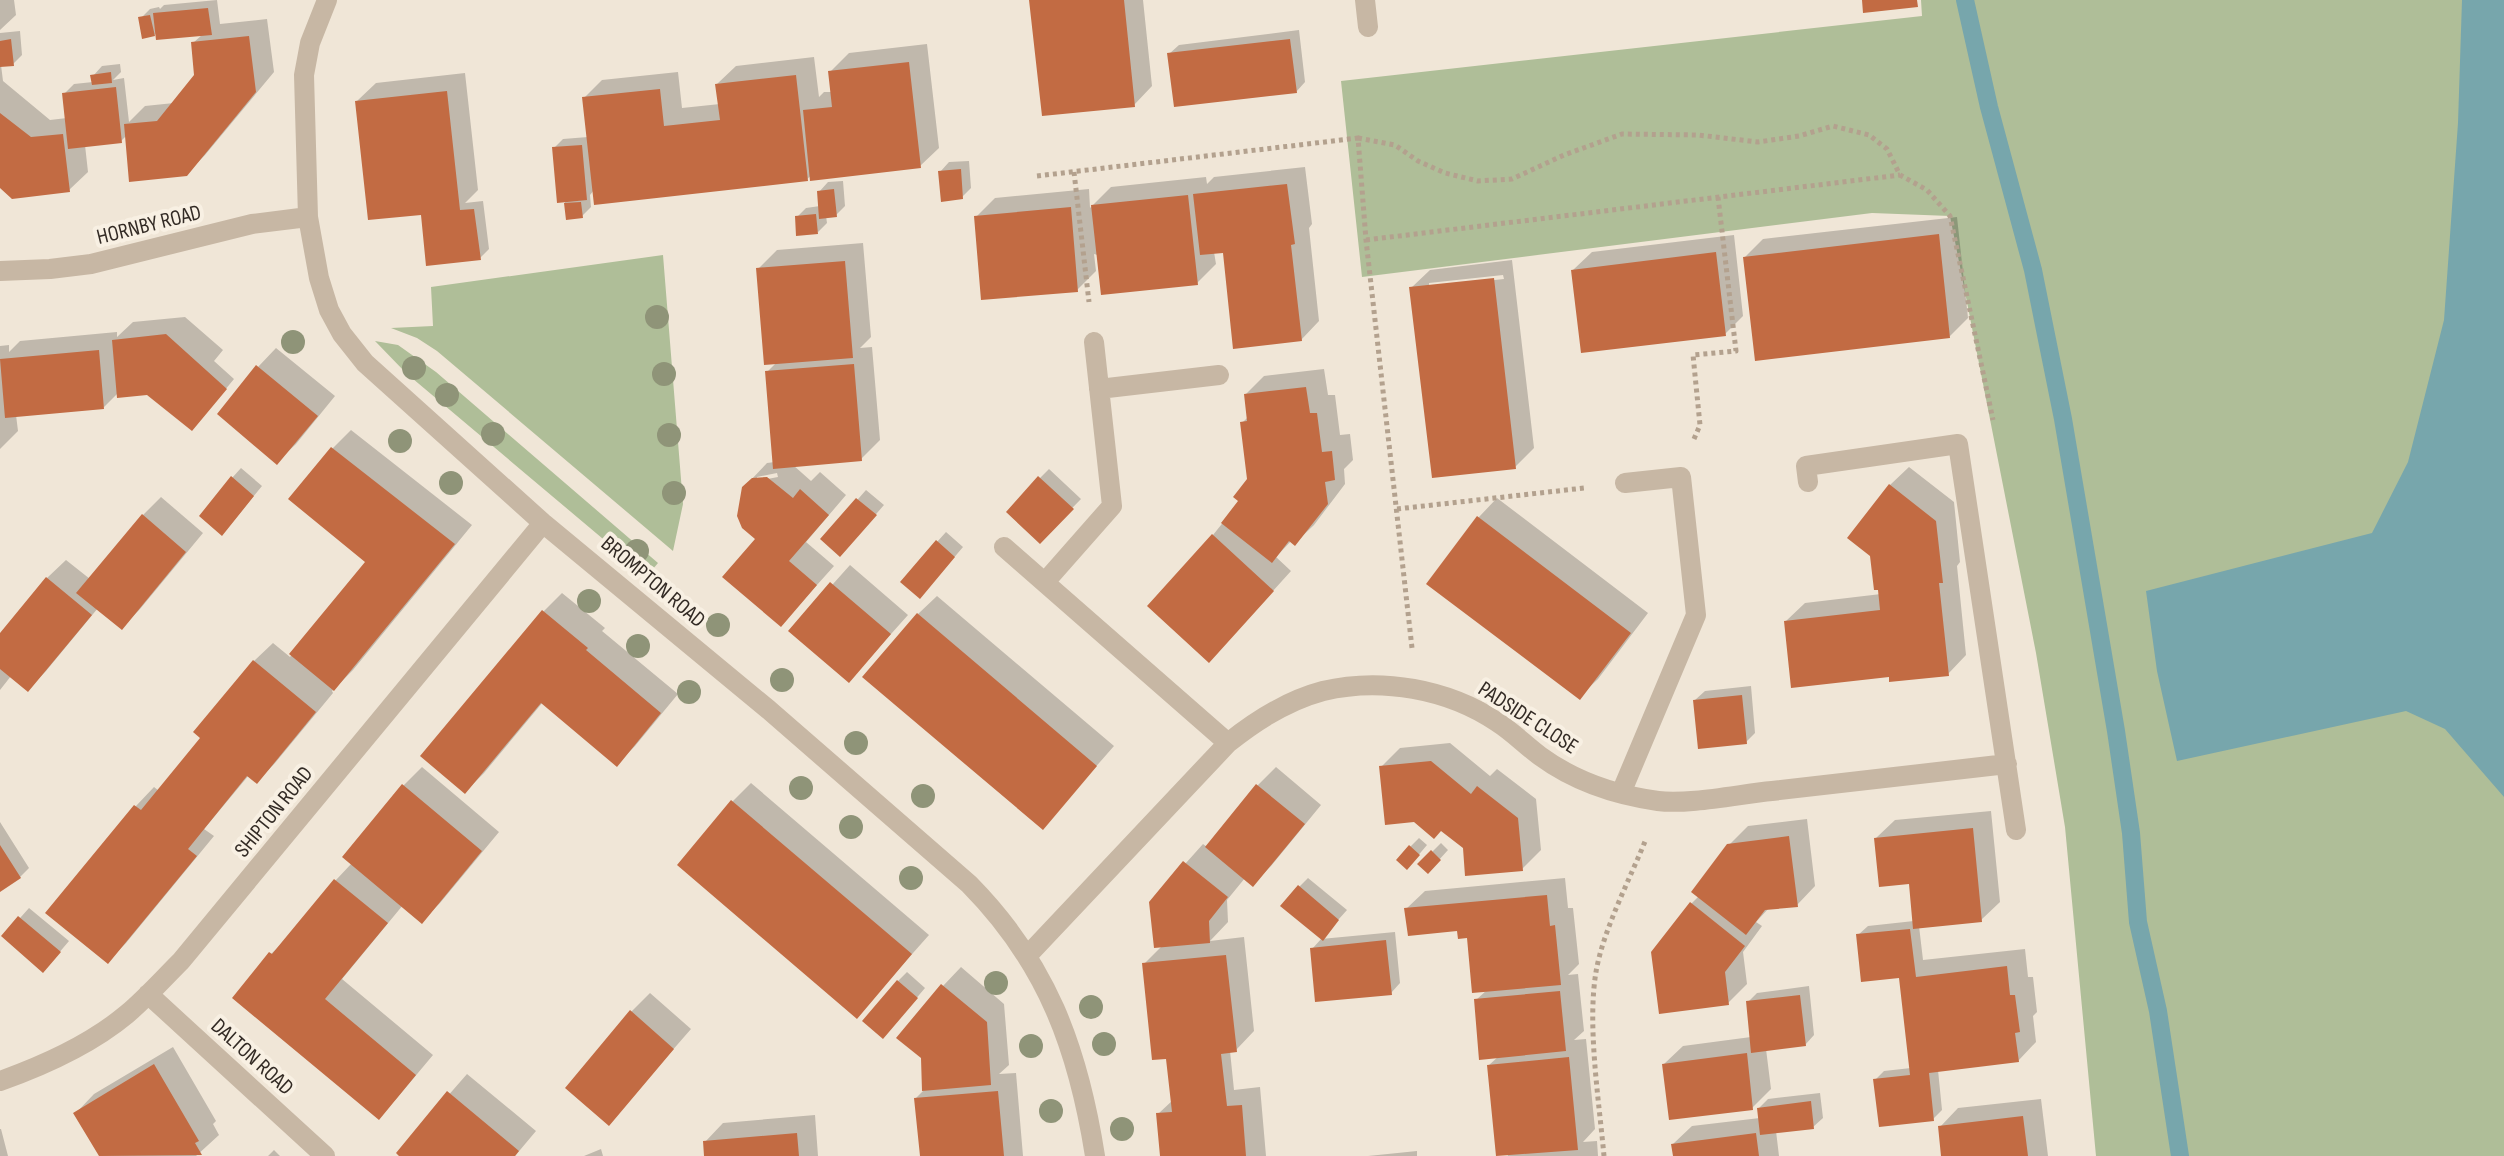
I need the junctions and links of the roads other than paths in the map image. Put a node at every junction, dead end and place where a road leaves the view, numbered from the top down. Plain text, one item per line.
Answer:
1 (327, 0) edge
2 (1365, 0) edge
3 (1368, 27) dead end
4 (308, 217) junction
5 (0, 271) edge
6 (1094, 342) road end
7 (1219, 375) dead end
8 (1099, 389) junction
9 (1808, 482) dead end
10 (1625, 483) road end
11 (543, 523) junction
12 (1004, 547) dead end
13 (1045, 582) junction
14 (1228, 743) junction
15 (2007, 764) junction
16 (1621, 793) junction
17 (2016, 830) dead end
18 (1028, 955) junction
19 (148, 994) junction
20 (0, 1081) edge
21 (325, 1156) edge
22 (1095, 1156) edge

1 - 4 street, BROMPTON ROAD
2 - 3 street
4 - 5 street, HORNBY ROAD
4 - 11 street, BROMPTON ROAD
6 - 8 street
7 - 8 street
8 - 13 street
9 - 15 street
10 - 16 street
11 - 18 street, BROMPTON ROAD
11 - 19 street, SHIPTON ROAD
12 - 13 street
13 - 14 street
14 - 16 street, PADSIDE CLOSE
14 - 18 street, PADSIDE CLOSE
15 - 16 street, PADSIDE CLOSE
15 - 17 street
18 - 22 street, BROMPTON ROAD
19 - 20 street, SHIPTON ROAD
19 - 21 street, DALTON ROAD

